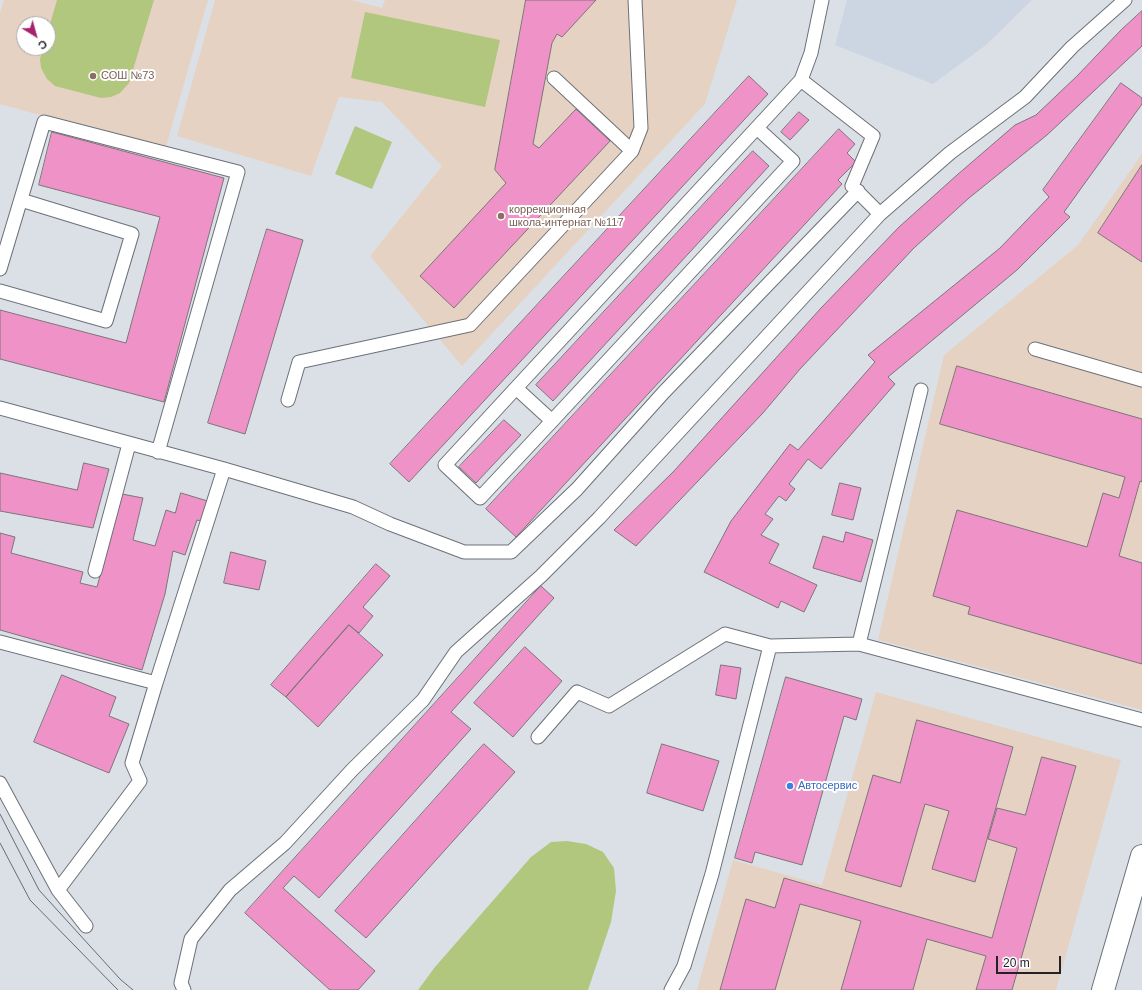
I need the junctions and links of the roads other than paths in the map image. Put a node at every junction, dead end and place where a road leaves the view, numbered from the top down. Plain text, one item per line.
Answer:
1 (635, 0) edge
2 (822, 0) edge
3 (1125, 0) edge
4 (554, 78) dead end
5 (801, 80) junction
6 (757, 128) junction
7 (632, 151) junction
8 (858, 191) junction
9 (21, 200) junction
10 (880, 214) junction
11 (0, 267) edge
12 (0, 291) edge
13 (1035, 349) dead end
14 (1142, 380) edge
15 (516, 388) junction
16 (921, 390) dead end
17 (288, 400) dead end
18 (0, 408) edge
19 (552, 421) junction
20 (129, 444) junction
21 (158, 452) junction
22 (224, 469) junction
23 (95, 571) dead end
24 (0, 642) edge
25 (859, 644) junction
26 (770, 646) junction
27 (156, 683) junction
28 (1142, 720) edge
29 (538, 737) dead end
30 (0, 783) edge
31 (1142, 856) edge
32 (58, 890) junction
33 (86, 926) dead end
34 (184, 990) edge
35 (671, 990) edge
36 (1103, 990) edge

1 - 7 lane
2 - 5 lane
3 - 10 lane
4 - 7 lane
5 - 6 lane
5 - 8 lane
6 - 15 lane
6 - 19 lane
7 - 17 lane
8 - 10 lane
8 - 22 lane
9 - 11 lane
9 - 12 lane
9 - 21 lane
10 - 34 lane
13 - 14 lane
15 - 19 lane
15 - 19 lane
16 - 25 lane
18 - 20 lane
20 - 21 lane
20 - 23 lane
21 - 22 lane
22 - 27 lane
24 - 27 lane
25 - 26 lane
25 - 28 lane
26 - 29 lane
26 - 35 lane
27 - 32 lane
30 - 32 lane
31 - 36 street
32 - 33 lane

